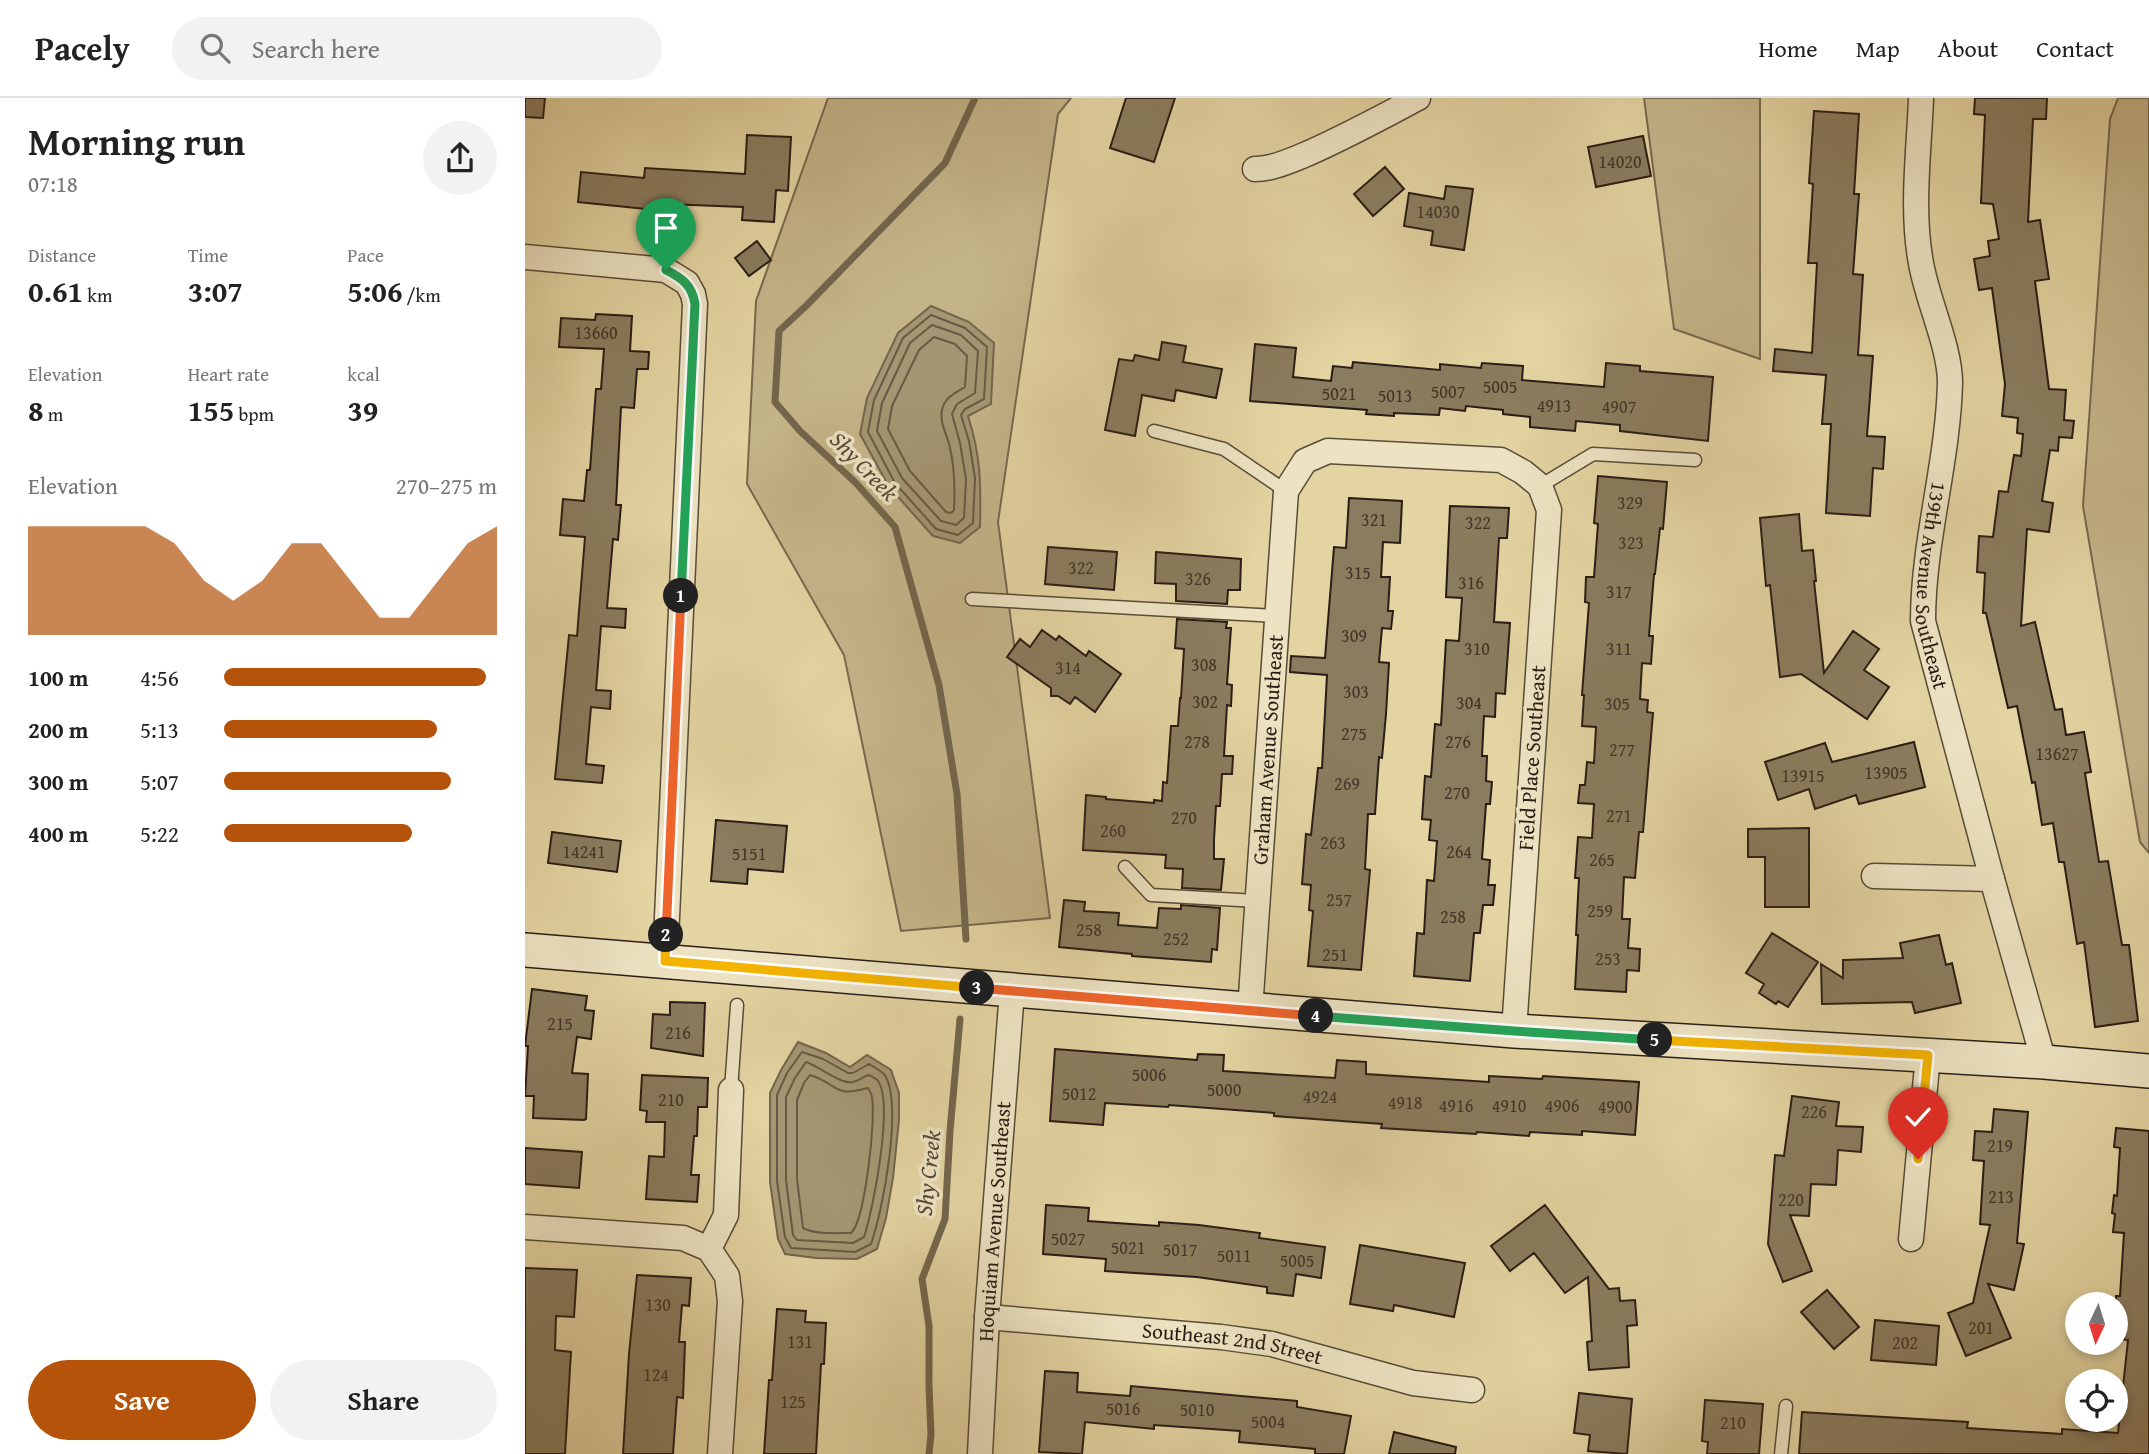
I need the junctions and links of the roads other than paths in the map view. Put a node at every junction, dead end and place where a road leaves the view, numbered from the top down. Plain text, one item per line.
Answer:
1 (1418, 98) edge
2 (1921, 98) edge
3 (1255, 169) dead end
4 (525, 257) edge
5 (1154, 431) dead end
6 (1695, 460) dead end
7 (1540, 486) junction
8 (1286, 491) junction
9 (972, 599) dead end
10 (1277, 617) junction
11 (1125, 867) dead end
12 (1874, 876) dead end
13 (1992, 878) junction
14 (1257, 901) junction
15 (525, 950) edge
16 (665, 961) junction
17 (1012, 991) junction
18 (737, 1005) dead end
19 (1250, 1010) junction
20 (1514, 1031) junction
21 (1928, 1055) junction
22 (2044, 1062) junction
23 (2149, 1072) edge
24 (731, 1090) joint
25 (525, 1227) edge
26 (1910, 1239) dead end
27 (709, 1250) junction
28 (987, 1317) junction
29 (1472, 1390) dead end
30 (1786, 1406) dead end
31 (720, 1454) edge
32 (980, 1454) edge
33 (1781, 1454) edge

1 - 3 street
2 - 13 street, 139th Avenue Southeast
4 - 16 street
5 - 8 lane
6 - 7 lane
7 - 8 street
7 - 20 street, Field Place Southeast
8 - 10 street, Graham Avenue Southeast
9 - 10 lane
10 - 14 street, Graham Avenue Southeast
11 - 14 lane
12 - 13 street
13 - 22 street, 139th Avenue Southeast
14 - 19 street, Graham Avenue Southeast
15 - 16 street
16 - 17 street
17 - 19 street
17 - 28 street, Hoquiam Avenue Southeast
18 - 24 lane
19 - 20 street
20 - 21 street
21 - 22 street
21 - 26 street
22 - 23 street
24 - 27 street
25 - 27 street
27 - 31 street
28 - 29 street, Southeast 2nd Street
28 - 32 street, Hoquiam Avenue Southeast
30 - 33 lane

